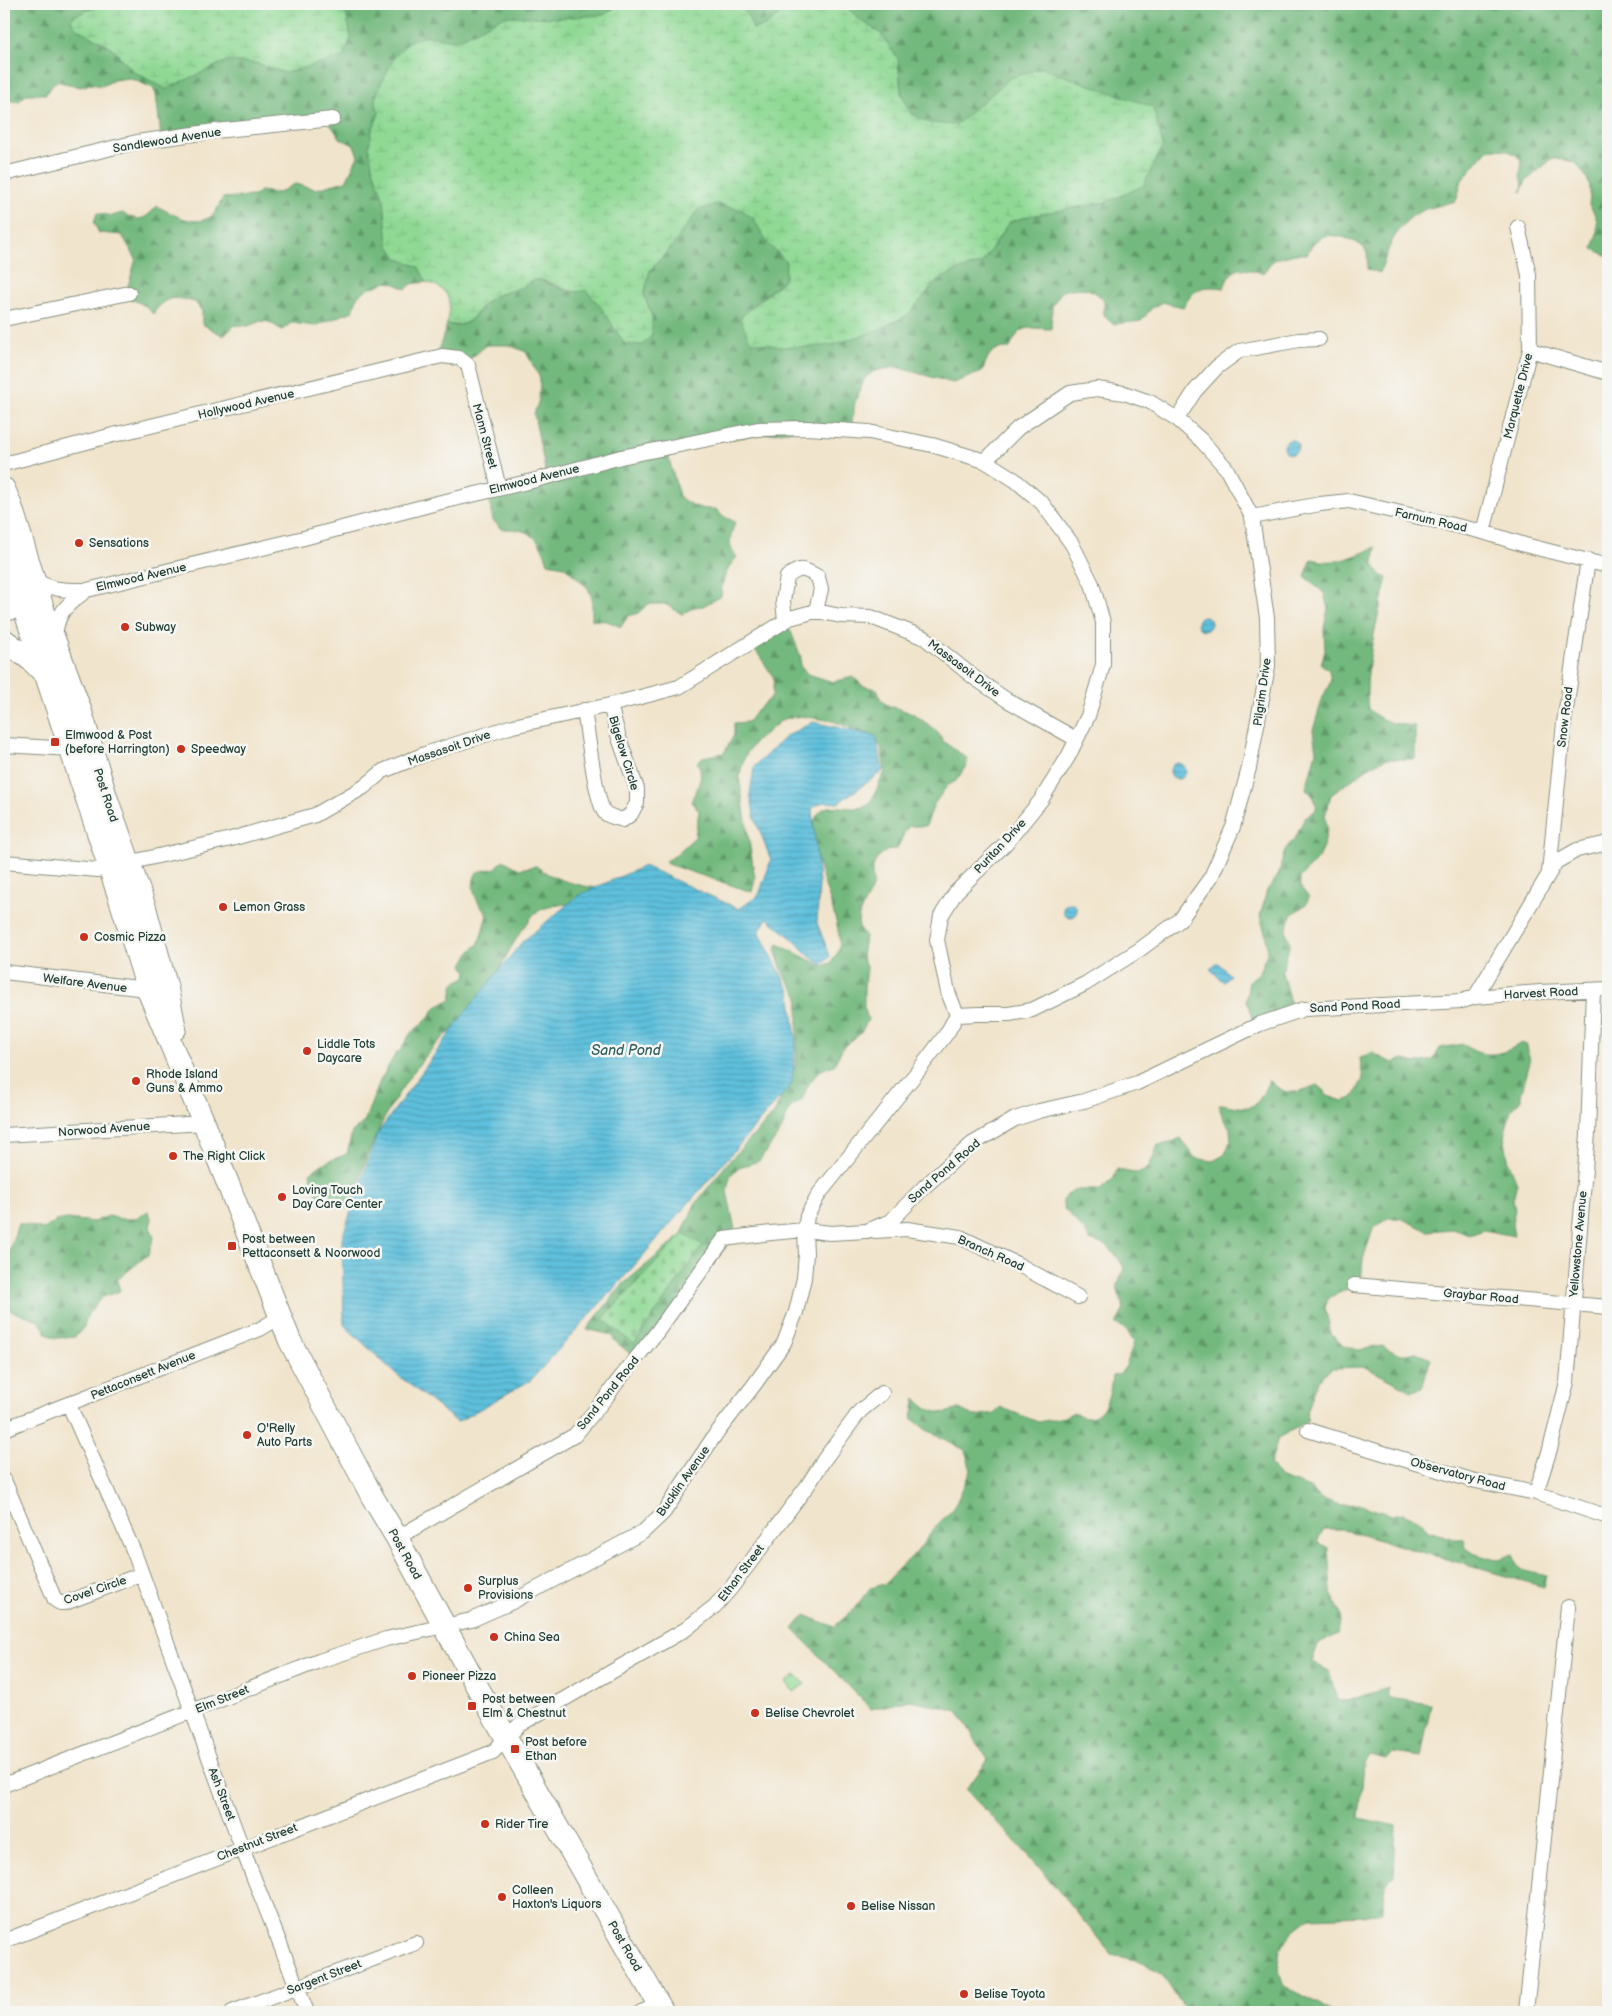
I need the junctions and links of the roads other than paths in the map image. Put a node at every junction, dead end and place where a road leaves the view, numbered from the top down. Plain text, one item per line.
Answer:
1 (333, 119) dead end
2 (4, 174) edge
3 (1518, 227) dead end
4 (129, 293) dead end
5 (4, 320) edge
6 (1320, 339) dead end
7 (1530, 350) junction
8 (1608, 374) edge
9 (472, 385) joint
10 (1177, 419) junction
11 (986, 461) junction
12 (4, 464) edge
13 (499, 488) junction
14 (4, 489) edge
15 (1252, 517) junction
16 (1483, 532) junction
17 (4, 548) edge
18 (1588, 560) junction
19 (1608, 566) edge
20 (33, 578) junction
21 (86, 590) junction
22 (22, 606) edge
23 (816, 611) junction
24 (785, 621) junction
25 (4, 640) edge
26 (55, 641) junction
27 (46, 675) junction
28 (610, 705) junction
29 (584, 710) junction
30 (1076, 739) junction
31 (4, 745) edge
32 (71, 749) junction
33 (1608, 843) edge
34 (4, 862) edge
35 (119, 866) junction
36 (1549, 875) junction
37 (4, 972) edge
38 (158, 990) junction
39 (1593, 990) junction
40 (1608, 990) edge
41 (1475, 997) junction
42 (957, 1016) junction
43 (204, 1123) junction
44 (4, 1135) edge
45 (805, 1230) junction
46 (867, 1231) junction
47 (1354, 1285) dead end
48 (1078, 1297) dead end
49 (1573, 1304) junction
50 (1608, 1307) edge
51 (280, 1317) junction
52 (882, 1393) dead end
53 (69, 1405) junction
54 (4, 1429) edge
55 (1308, 1430) dead end
56 (4, 1480) edge
57 (1536, 1493) junction
58 (1608, 1517) edge
59 (397, 1538) junction
60 (142, 1574) junction
61 (1568, 1607) dead end
62 (444, 1628) junction
63 (191, 1711) junction
64 (506, 1738) junction
65 (4, 1785) edge
66 (242, 1848) junction
67 (4, 1941) edge
68 (416, 1943) dead end
69 (297, 1987) junction
70 (654, 2010) edge
71 (232, 2012) edge
72 (307, 2012) edge
73 (1526, 2012) edge

1 - 2 street, Sandlewood Avenue
3 - 7 street, Marquette Drive
4 - 5 street
6 - 10 street
7 - 8 street
7 - 16 street, Marquette Drive
9 - 12 street, Hollywood Avenue
9 - 13 street, Mann Street
10 - 11 street, Pilgrim Drive
10 - 15 street, Pilgrim Drive
11 - 13 street, Elmwood Avenue
11 - 30 street, Puritan Drive
13 - 21 street, Elmwood Avenue
14 - 20 main road, Post Road
15 - 16 street, Farnum Road
15 - 42 street, Pilgrim Drive
16 - 18 street, Farnum Road
17 - 22 main road, Post Road
18 - 19 street, Farnum Road
18 - 36 street, Snow Road
20 - 21 street, Elmwood Avenue
20 - 22 main road, Post Road
21 - 26 street, Elmwood Avenue
22 - 26 main road, Post Road
22 - 27 main road, Post Road
23 - 24 street, Massasoit Drive
23 - 24 street
23 - 30 street, Massasoit Drive
24 - 28 street, Massasoit Drive
25 - 27 main road
26 - 35 main road, Post Road
27 - 32 main road, Post Road
28 - 29 street, Massasoit Drive
28 - 29 street, Bigelow Circle
29 - 35 street, Massasoit Drive
30 - 42 street, Puritan Drive
31 - 32 street
32 - 35 main road, Post Road
33 - 36 street
34 - 35 street, Massasoit Drive
35 - 38 main road, Post Road
36 - 41 street
37 - 38 street, Welfare Avenue
38 - 43 main road, Post Road
39 - 40 street, Harvest Road
39 - 41 street, Harvest Road
39 - 49 street, Yellowstone Avenue
41 - 46 street, Sand Pond Road
42 - 45 street
43 - 44 street, Norwood Avenue
43 - 51 main road, Post Road
45 - 46 street, Sand Pond Road
45 - 59 street, Sand Pond Road
45 - 62 street, Bucklin Avenue
46 - 48 street, Branch Road
47 - 49 street, Graybar Road
49 - 50 street, Graybar Road
49 - 57 street, Yellowstone Avenue
51 - 53 street, Pettaconsett Avenue
51 - 59 main road, Post Road
52 - 64 street, Ethan Street
53 - 54 street, Pettaconsett Avenue
53 - 60 street, Covel Circle
55 - 57 street, Observatory Road
56 - 60 street, Covel Circle
57 - 58 street, Observatory Road
59 - 62 main road, Post Road
60 - 63 street, Ash Street
61 - 73 street
62 - 63 street, Elm Street
62 - 64 main road, Post Road
63 - 65 street, Elm Street
63 - 66 street, Ash Street
64 - 66 street, Chestnut Street
64 - 70 main road, Post Road
66 - 67 street, Chestnut Street
66 - 69 street, Ash Street
68 - 69 street, Sargent Street
69 - 71 street, Sargent Street
69 - 72 street, Ash Street

